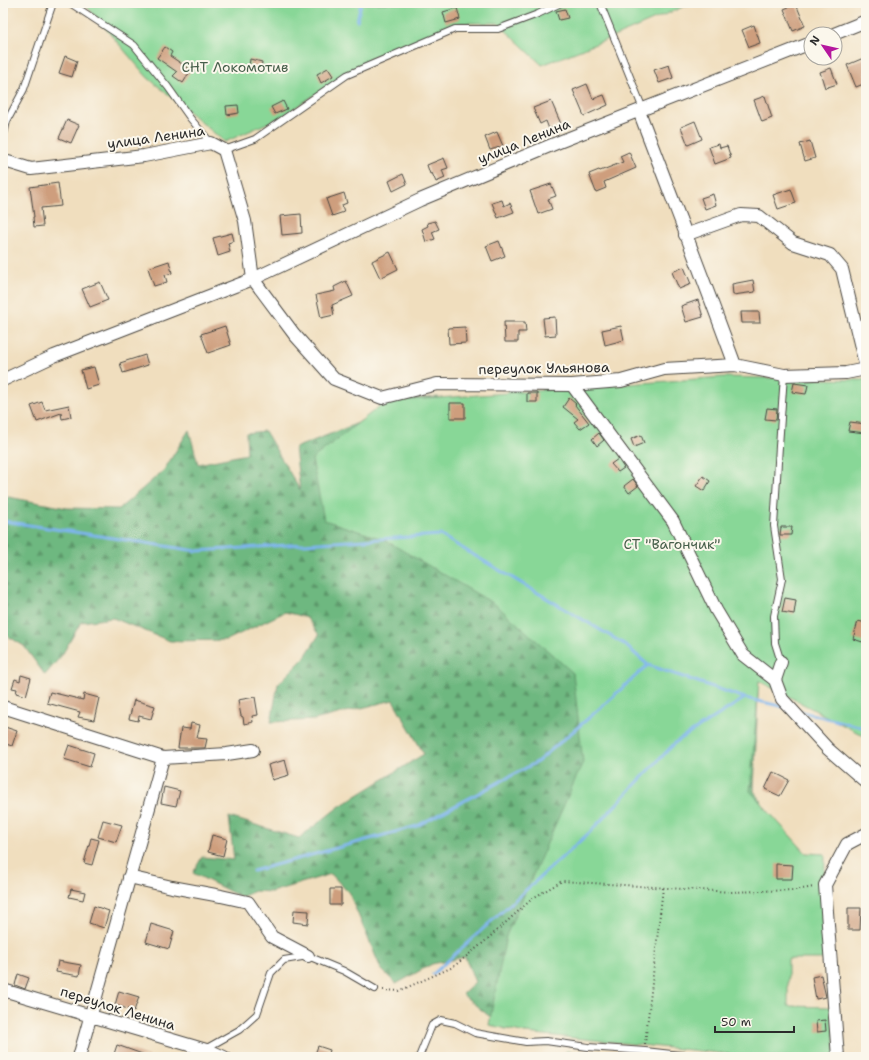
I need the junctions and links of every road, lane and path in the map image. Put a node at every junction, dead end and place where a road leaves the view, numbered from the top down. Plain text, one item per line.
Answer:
1 (53, 3) edge
2 (70, 3) edge
3 (561, 3) edge
4 (600, 3) edge
5 (866, 21) edge
6 (843, 30) edge
7 (803, 47) edge
8 (641, 110) junction
9 (3, 138) edge
10 (211, 143) junction
11 (224, 150) junction
12 (6, 159) edge
13 (685, 234) junction
14 (254, 279) junction
15 (734, 365) junction
16 (866, 368) edge
17 (784, 375) junction
18 (3, 380) edge
19 (572, 386) junction
20 (781, 662) joint
21 (775, 680) junction
22 (3, 707) edge
23 (253, 750) dead end
24 (163, 758) junction
25 (866, 782) edge
26 (866, 834) edge
27 (129, 877) junction
28 (825, 885) junction
29 (663, 888) junction
30 (308, 956) junction
31 (375, 989) joint
32 (3, 990) edge
33 (91, 1016) junction
34 (204, 1050) junction
35 (645, 1051) junction
36 (79, 1057) edge
37 (224, 1057) edge
38 (419, 1057) edge
39 (698, 1057) edge
40 (838, 1057) edge

1 - 9 lane
2 - 10 lane
3 - 11 lane
4 - 8 lane
5 - 6 street
7 - 8 street, улица Ленина
8 - 13 street
8 - 14 street, улица Ленина
10 - 11 street, улица Ленина
10 - 12 street, улица Ленина
11 - 14 street
13 - 15 street
13 - 16 street
14 - 18 street, улица Ленина
14 - 19 street, переулок Ульянова
15 - 17 street, переулок Ульянова
15 - 19 street, переулок Ульянова
16 - 17 street, переулок Ульянова
17 - 20 lane
19 - 21 street
20 - 21 street
21 - 25 street
22 - 24 street
23 - 24 street
24 - 27 street
26 - 28 street
27 - 30 street
27 - 33 street
28 - 29 path
28 - 40 street
29 - 31 path
29 - 35 path
30 - 31 lane
30 - 34 lane
32 - 33 street, переулок Ленина
33 - 34 street, переулок Ленина
33 - 36 street
34 - 37 street, переулок Ленина
35 - 38 lane
35 - 39 lane

